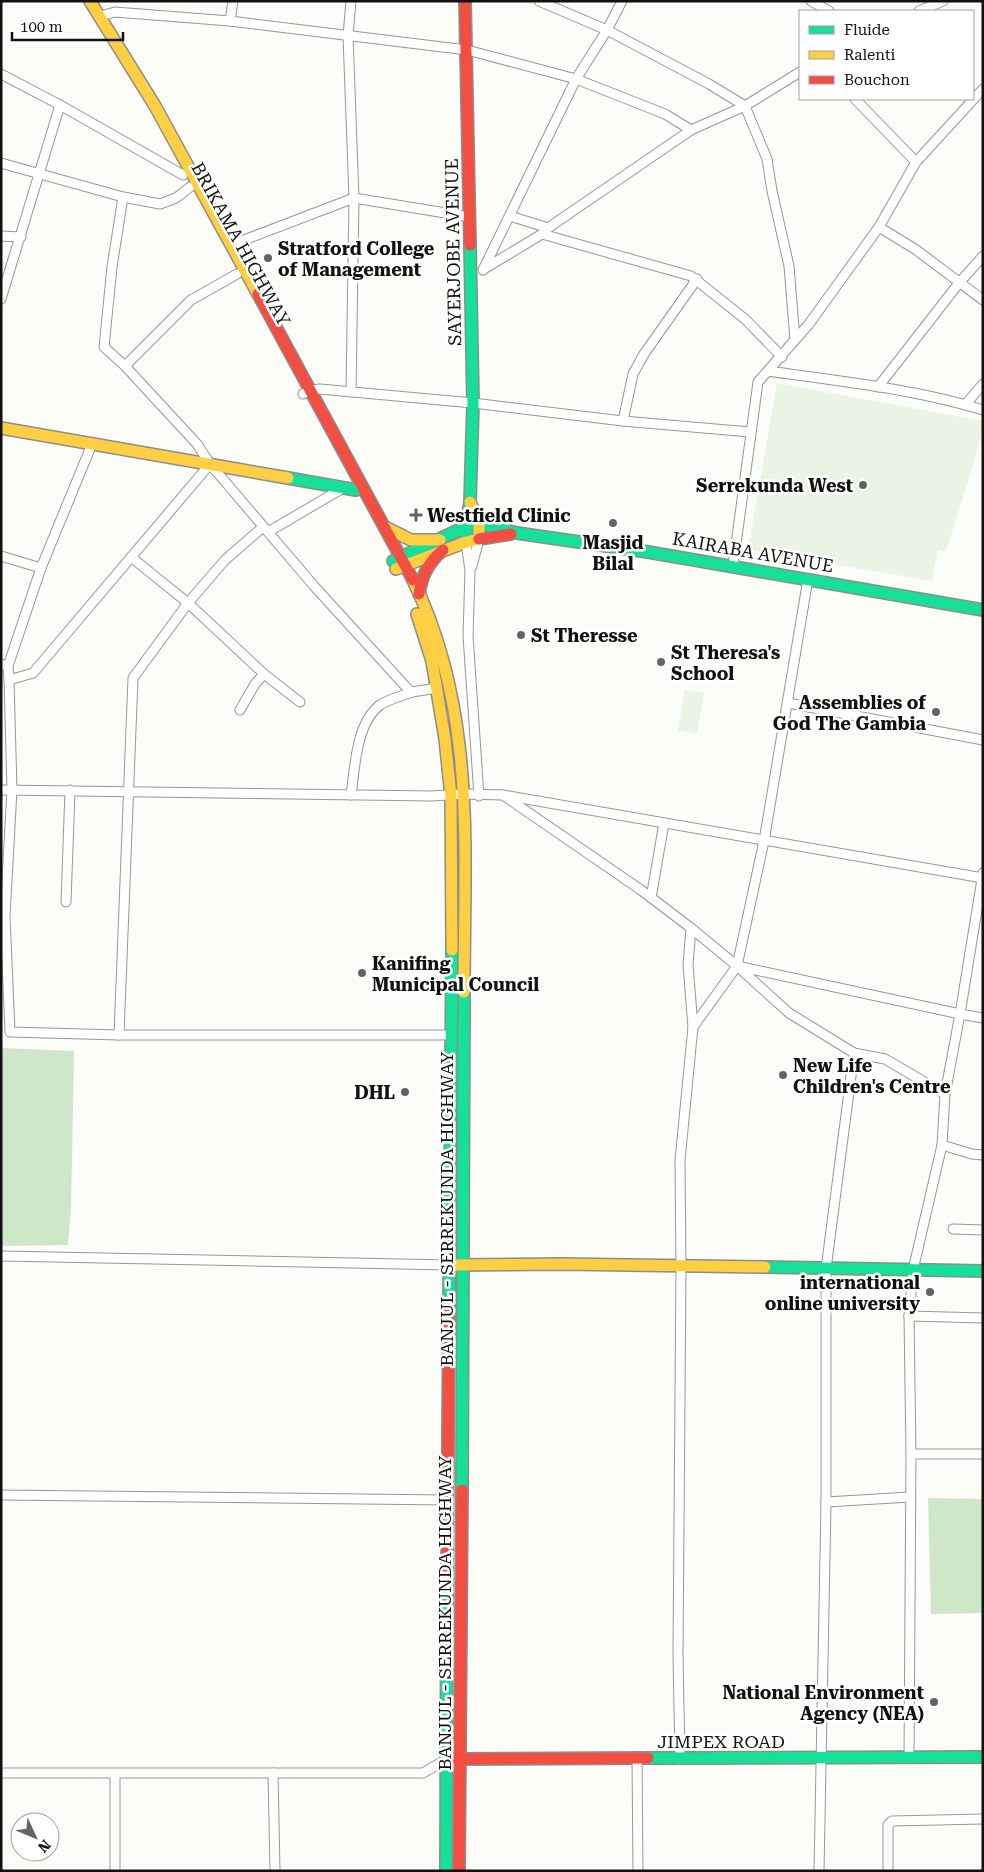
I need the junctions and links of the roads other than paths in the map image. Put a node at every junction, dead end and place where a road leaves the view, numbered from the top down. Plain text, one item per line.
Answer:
1 (80, 1) edge
2 (90, 1) edge
3 (233, 1) edge
4 (351, 1) edge
5 (465, 1) edge
6 (539, 1) edge
7 (622, 1) edge
8 (811, 1) edge
9 (943, 1) edge
10 (827, 10) edge
11 (921, 10) edge
12 (100, 16) junction
13 (230, 21) junction
14 (607, 30) junction
15 (348, 36) junction
16 (467, 50) junction
17 (799, 73) edge
18 (1, 74) edge
19 (576, 80) junction
20 (983, 89) edge
21 (974, 99) edge
22 (855, 100) edge
23 (973, 100) edge
24 (60, 105) junction
25 (745, 106) junction
26 (691, 130) junction
27 (916, 162) junction
28 (1, 163) edge
29 (39, 173) junction
30 (183, 175) junction
31 (190, 187) junction
32 (124, 197) junction
33 (354, 198) junction
34 (510, 216) junction
35 (470, 217) junction
36 (879, 227) junction
37 (545, 231) junction
38 (1, 236) edge
39 (21, 237) junction
40 (231, 245) junction
41 (983, 256) edge
42 (483, 270) junction
43 (237, 274) junction
44 (470, 278) junction
45 (697, 279) junction
46 (959, 283) junction
47 (1, 299) edge
48 (983, 300) edge
49 (795, 340) junction
50 (782, 357) junction
51 (125, 366) junction
52 (768, 371) junction
53 (983, 384) edge
54 (878, 388) junction
55 (307, 392) junction
56 (351, 392) junction
57 (473, 403) junction
58 (965, 405) junction
59 (983, 410) edge
60 (623, 421) junction
61 (1, 428) edge
62 (750, 432) junction
63 (92, 444) junction
64 (210, 464) junction
65 (343, 488) junction
66 (356, 490) junction
67 (470, 502) junction
68 (478, 522) junction
69 (466, 525) junction
70 (385, 527) junction
71 (266, 530) junction
72 (517, 533) junction
73 (479, 539) junction
74 (466, 542) junction
75 (441, 545) junction
76 (1, 556) edge
77 (131, 557) junction
78 (399, 563) junction
79 (733, 566) junction
80 (41, 568) junction
81 (470, 571) junction
82 (808, 580) junction
83 (419, 594) junction
84 (188, 603) junction
85 (983, 610) edge
86 (4, 665) edge
87 (264, 674) junction
88 (8, 680) junction
89 (437, 688) junction
90 (412, 692) junction
91 (300, 702) dead end
92 (788, 702) junction
93 (240, 710) dead end
94 (983, 740) edge
95 (1, 790) edge
96 (12, 790) junction
97 (70, 790) junction
98 (128, 791) junction
99 (464, 794) junction
100 (350, 795) junction
101 (503, 795) junction
102 (451, 796) junction
103 (479, 796) junction
104 (664, 823) junction
105 (764, 841) junction
106 (982, 876) edge
107 (652, 898) junction
108 (66, 902) dead end
109 (3, 916) edge
110 (691, 928) junction
111 (737, 966) junction
112 (960, 1014) junction
113 (983, 1018) edge
114 (693, 1027) junction
115 (118, 1035) junction
116 (451, 1035) junction
117 (854, 1053) junction
118 (945, 1094) junction
119 (942, 1145) junction
120 (983, 1155) edge
121 (953, 1229) dead end
122 (983, 1230) edge
123 (1, 1256) edge
124 (450, 1265) junction
125 (464, 1265) junction
126 (681, 1267) junction
127 (826, 1269) junction
128 (913, 1270) junction
129 (983, 1270) edge
130 (909, 1316) junction
131 (983, 1318) edge
132 (911, 1454) junction
133 (983, 1454) edge
134 (1, 1495) edge
135 (910, 1497) junction
136 (447, 1500) junction
137 (826, 1502) junction
138 (983, 1757) edge
139 (460, 1758) junction
140 (637, 1758) junction
141 (821, 1758) junction
142 (909, 1758) junction
143 (447, 1759) junction
144 (680, 1759) junction
145 (1, 1773) edge
146 (273, 1773) junction
147 (115, 1774) junction
148 (983, 1819) edge
149 (115, 1871) edge
150 (275, 1871) edge
151 (446, 1871) edge
152 (459, 1871) edge
153 (638, 1871) edge
154 (819, 1871) edge
155 (888, 1871) edge

1 - 30 main road, BRIKAMA HIGHWAY
2 - 12 main road, BRIKAMA HIGHWAY
3 - 13 street
4 - 15 street
5 - 16 main road, SAYERJOBE AVENUE
6 - 14 street
7 - 14 street
8 - 10 street
9 - 11 street
12 - 13 street
12 - 40 main road, BRIKAMA HIGHWAY
13 - 15 street
14 - 19 street
14 - 25 street
15 - 16 street
15 - 33 street
16 - 19 street
16 - 35 main road, SAYERJOBE AVENUE
17 - 25 street
18 - 24 street
19 - 26 street
19 - 34 street
20 - 21 street
22 - 27 street
23 - 27 street
24 - 29 street
24 - 30 street
25 - 26 street
25 - 49 street
26 - 37 street
27 - 36 street
28 - 29 street
29 - 32 street
29 - 39 street
30 - 31 main road, BRIKAMA HIGHWAY
31 - 32 street
31 - 43 main road, BRIKAMA HIGHWAY
32 - 51 street
33 - 35 street
33 - 40 street
33 - 56 street
34 - 37 street
34 - 42 street
35 - 44 main road, SAYERJOBE AVENUE
36 - 46 street
36 - 49 street
37 - 42 street
37 - 45 street
38 - 39 street
39 - 47 street
40 - 55 main road, BRIKAMA HIGHWAY
41 - 46 street
42 - 44 street
43 - 51 street
43 - 55 main road, BRIKAMA HIGHWAY
44 - 57 main road, SAYERJOBE AVENUE
45 - 50 street
45 - 60 street
46 - 48 street
46 - 54 street
49 - 50 street
50 - 52 street
51 - 64 street
52 - 54 street
52 - 62 street
53 - 58 street
54 - 58 street
55 - 56 street
55 - 66 main road, BRIKAMA HIGHWAY
55 - 70 main road, BRIKAMA HIGHWAY
56 - 57 street
57 - 60 street
57 - 67 main road, SAYERJOBE AVENUE
58 - 59 street
60 - 62 street
61 - 63 main road
62 - 79 street
63 - 64 main road
63 - 80 street
64 - 65 main road
64 - 71 street
64 - 77 street
65 - 66 main road
65 - 71 street
66 - 78 main road, BRIKAMA HIGHWAY
67 - 68 main road, SAYERJOBE AVENUE
67 - 69 main road, SAYERJOBE AVENUE
68 - 69 main road, KAIRABA AVENUE
68 - 72 main road, KAIRABA AVENUE
68 - 73 main road, SAYERJOBE AVENUE
69 - 74 main road, SAYERJOBE AVENUE
69 - 75 main road, KAIRABA AVENUE
70 - 75 main road
70 - 78 main road, BRIKAMA HIGHWAY
71 - 84 street
71 - 90 street
72 - 73 main road, KAIRABA AVENUE
72 - 79 main road, KAIRABA AVENUE
73 - 74 main road, KAIRABA AVENUE
73 - 81 street
74 - 75 main road, KAIRABA AVENUE
74 - 81 street
75 - 78 main road, KAIRABA AVENUE
75 - 83 main road
76 - 80 street
77 - 84 street
77 - 88 street
78 - 83 main road, BANJUL - SERREKUNDA HIGHWAY
78 - 89 main road, BANJUL - SERREKUNDA HIGHWAY
79 - 82 main road, KAIRABA AVENUE
80 - 86 street
81 - 103 street
82 - 85 main road, KAIRABA AVENUE
82 - 92 street
83 - 99 main road, BANJUL - SERREKUNDA HIGHWAY
84 - 87 street
84 - 98 street
86 - 88 street
87 - 91 street
87 - 93 street
88 - 96 street
89 - 90 street
89 - 102 main road, BANJUL - SERREKUNDA HIGHWAY
90 - 100 street
92 - 94 street
92 - 105 street
95 - 96 street
96 - 97 street
96 - 109 street
97 - 98 street
97 - 108 street
98 - 100 street
98 - 115 street
99 - 102 street
99 - 103 street
99 - 125 main road, BANJUL - SERREKUNDA HIGHWAY
100 - 102 street
101 - 103 street
101 - 104 street
101 - 107 street
102 - 116 main road, BANJUL - SERREKUNDA HIGHWAY
104 - 105 street
104 - 107 street
105 - 106 street
105 - 111 street
106 - 112 street
107 - 110 street
109 - 115 street
110 - 111 street
110 - 114 street
111 - 112 street
111 - 114 street
111 - 117 street
112 - 113 street
112 - 118 street
114 - 126 street
115 - 116 street
116 - 124 main road, BANJUL - SERREKUNDA HIGHWAY
117 - 118 street
117 - 127 street
118 - 119 street
119 - 120 street
119 - 128 street
121 - 122 street
123 - 124 street
124 - 125 main road
124 - 136 main road, BANJUL - SERREKUNDA HIGHWAY
125 - 126 main road
125 - 139 main road, BANJUL - SERREKUNDA HIGHWAY
126 - 127 main road
126 - 144 street
127 - 128 main road
127 - 137 street
128 - 129 main road
128 - 130 street
130 - 131 street
130 - 132 street
132 - 133 street
132 - 135 street
134 - 136 street
135 - 137 street
135 - 142 street
136 - 143 main road, BANJUL - SERREKUNDA HIGHWAY
137 - 141 street
138 - 142 main road, JIMPEX ROAD
139 - 140 main road, JIMPEX ROAD
139 - 143 main road, JIMPEX ROAD
139 - 152 main road, BANJUL - SERREKUNDA HIGHWAY
140 - 144 main road, JIMPEX ROAD
140 - 153 street
141 - 142 main road, JIMPEX ROAD
141 - 144 main road, JIMPEX ROAD
141 - 154 street
143 - 146 street
143 - 151 main road, BANJUL - SERREKUNDA HIGHWAY
145 - 147 street
146 - 147 street
146 - 150 street
147 - 149 street
148 - 155 street

